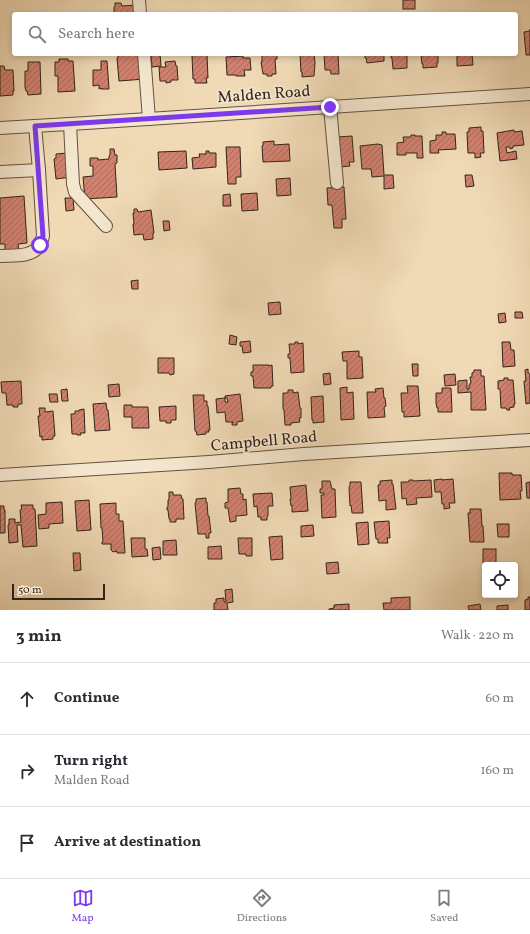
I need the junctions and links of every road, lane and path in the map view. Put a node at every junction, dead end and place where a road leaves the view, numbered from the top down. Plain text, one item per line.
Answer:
1 (139, 0) edge
2 (140, 12) edge
3 (144, 56) edge
4 (530, 94) edge
5 (330, 107) junction
6 (149, 119) junction
7 (70, 124) junction
8 (35, 126) junction
9 (0, 128) edge
10 (39, 170) junction
11 (0, 172) edge
12 (337, 183) dead end
13 (106, 226) dead end
14 (0, 256) edge
15 (530, 440) edge
16 (0, 475) edge

1 - 2 street
3 - 6 street
4 - 5 street, Malden Road
5 - 6 street, Malden Road
5 - 12 street
6 - 7 street, Malden Road
7 - 8 street, Malden Road
7 - 13 street
8 - 9 street, Malden Road
8 - 10 street
10 - 11 street
10 - 14 street
15 - 16 street, Campbell Road

